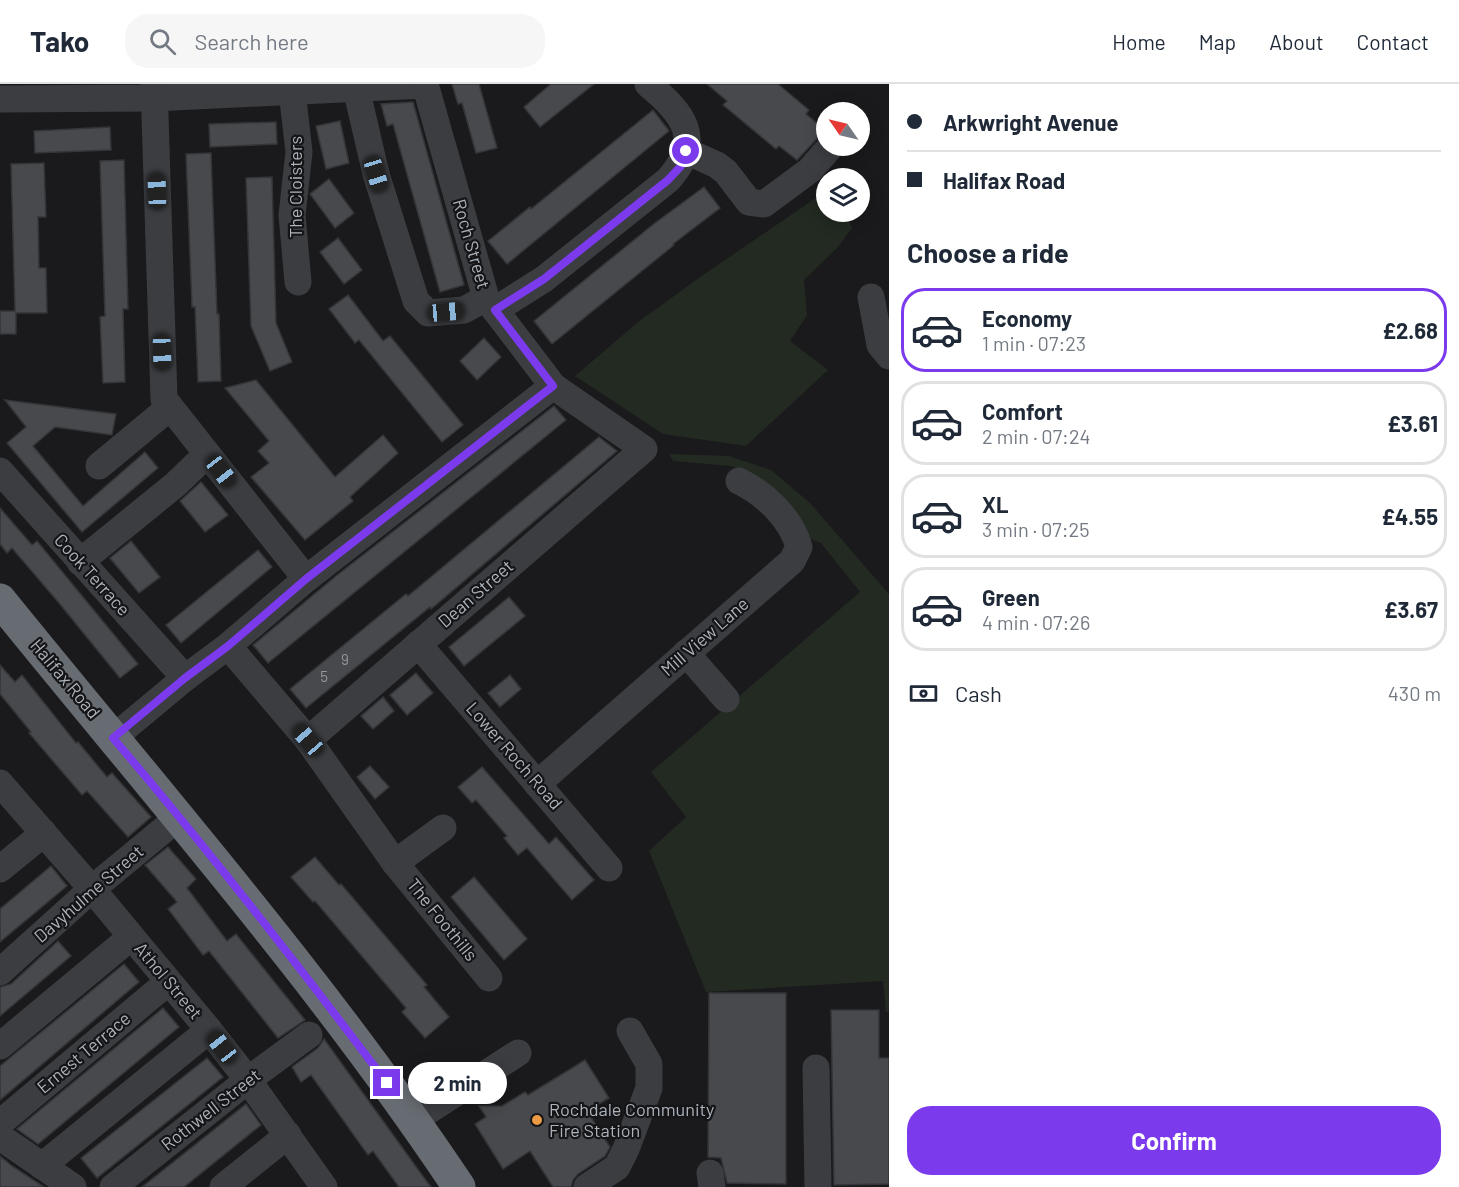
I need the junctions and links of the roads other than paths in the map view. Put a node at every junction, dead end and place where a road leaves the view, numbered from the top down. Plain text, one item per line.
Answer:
1 (648, 84) edge
2 (425, 85) edge
3 (356, 88) junction
4 (154, 91) edge
5 (292, 91) junction
6 (0, 99) edge
7 (686, 151) junction
8 (822, 156) edge
9 (298, 282) dead end
10 (871, 297) dead end
11 (490, 304) junction
12 (889, 356) edge
13 (553, 386) junction
14 (170, 407) junction
15 (644, 449) joint
16 (207, 454) junction
17 (99, 466) dead end
18 (0, 471) edge
19 (739, 481) dead end
20 (80, 562) junction
21 (306, 579) junction
22 (0, 600) edge
23 (418, 645) junction
24 (228, 646) junction
25 (686, 653) junction
26 (185, 678) junction
27 (726, 699) dead end
28 (113, 738) junction
29 (308, 740) junction
30 (0, 783) edge
31 (537, 784) junction
32 (179, 817) junction
33 (443, 828) dead end
34 (44, 833) junction
35 (395, 863) junction
36 (609, 868) dead end
37 (0, 869) edge
38 (93, 889) junction
39 (131, 936) junction
40 (0, 972) edge
41 (489, 978) dead end
42 (168, 982) junction
43 (209, 1030) junction
44 (630, 1031) dead end
45 (309, 1035) dead end
46 (0, 1046) edge
47 (518, 1053) dead end
48 (816, 1068) dead end
49 (248, 1080) junction
50 (414, 1120) junction
51 (0, 1123) edge
52 (288, 1135) junction
53 (0, 1137) edge
54 (42, 1166) junction
55 (73, 1187) edge
56 (113, 1187) edge
57 (223, 1187) edge
58 (324, 1187) edge
59 (459, 1187) edge
60 (587, 1187) edge
61 (818, 1187) edge

1 - 7 street
2 - 3 street
2 - 11 street, Roch Street
3 - 5 street
3 - 11 street
4 - 5 street
4 - 6 street
4 - 14 street
5 - 9 street, The Cloisters
7 - 8 street
7 - 11 street
10 - 12 street
11 - 13 street, Roch Street
13 - 15 street, Roch Street
13 - 21 street
14 - 16 street
14 - 17 street
15 - 23 street, Dean Street
16 - 20 street
16 - 21 street
18 - 20 street, Cook Terrace
19 - 25 street, Mill View Lane
20 - 26 street, Cook Terrace
21 - 24 street
22 - 28 highway, Halifax Road
23 - 29 street, Dean Street
23 - 31 street, Lower Roch Road
24 - 26 street
24 - 29 street, The Foothills
25 - 27 street
25 - 31 street, Mill View Lane
26 - 28 street
28 - 32 highway, Halifax Road
29 - 35 street, The Foothills
30 - 34 street, Athol Street
31 - 36 street, Lower Roch Road
32 - 38 street, Davyhulme Street
32 - 50 highway, Halifax Road
33 - 35 street, The Foothills
34 - 37 street
34 - 38 street, Athol Street
35 - 41 street, The Foothills
38 - 39 street, Athol Street
38 - 40 street, Davyhulme Street
39 - 42 street, Athol Street
39 - 46 street
42 - 43 street, Athol Street
42 - 51 street, Ernest Terrace
43 - 49 street, Athol Street
43 - 54 street
44 - 60 street
45 - 49 street, Rothwell Street
47 - 50 street
48 - 61 street
49 - 52 street, Athol Street
49 - 56 street, Rothwell Street
50 - 59 highway, Halifax Road
52 - 57 street
52 - 58 street, Athol Street
53 - 54 street
54 - 55 street

